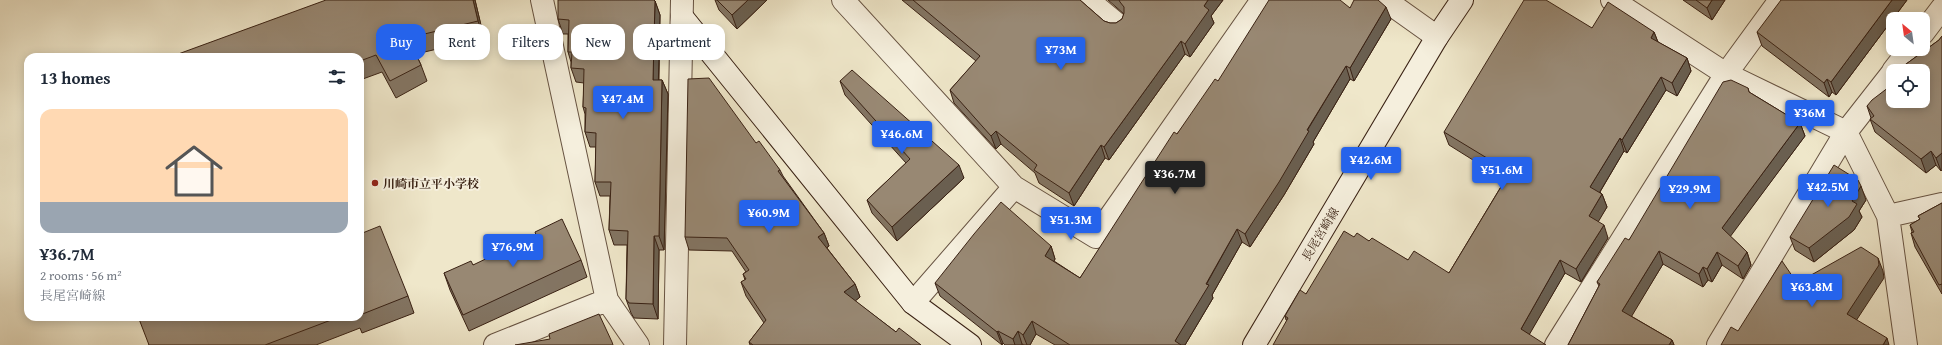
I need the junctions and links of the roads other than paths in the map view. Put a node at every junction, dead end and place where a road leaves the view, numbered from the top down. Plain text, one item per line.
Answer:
1 (542, 0) edge
2 (843, 0) edge
3 (1088, 0) edge
4 (1262, 0) edge
5 (1385, 0) edge
6 (1462, 0) edge
7 (1612, 0) edge
8 (1780, 0) edge
9 (1942, 8) edge
10 (682, 9) edge
11 (1930, 23) edge
12 (1117, 24) edge
13 (1437, 37) junction
14 (1905, 56) edge
15 (1898, 64) edge
16 (1726, 74) junction
17 (1886, 80) edge
18 (1846, 132) junction
19 (1014, 187) junction
20 (1942, 204) edge
21 (1888, 216) junction
22 (607, 300) junction
23 (913, 303) junction
24 (494, 345) edge
25 (638, 345) edge
26 (675, 345) edge
27 (970, 345) edge
28 (1254, 345) edge
29 (1556, 345) edge
30 (1718, 345) edge
31 (1906, 345) edge

1 - 22 street
2 - 19 street
3 - 12 street
4 - 19 street
5 - 13 street
6 - 13 street, 長尾宮崎線
7 - 16 street
8 - 16 street
9 - 11 street
10 - 23 street
10 - 26 street
13 - 28 street, 長尾宮崎線
14 - 15 street
16 - 18 street
16 - 29 street
17 - 18 street
18 - 21 street
18 - 30 street
19 - 23 street
20 - 21 street
21 - 31 street
22 - 24 street
22 - 25 street
23 - 27 street

